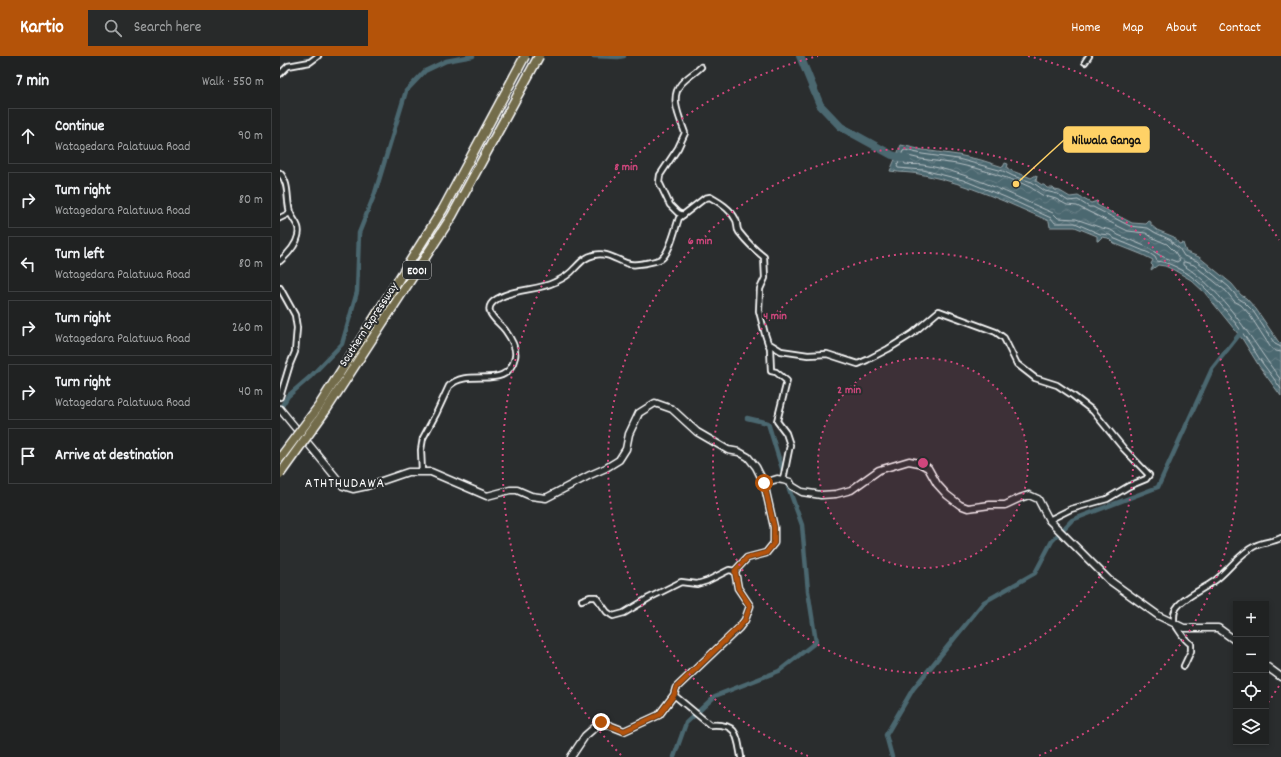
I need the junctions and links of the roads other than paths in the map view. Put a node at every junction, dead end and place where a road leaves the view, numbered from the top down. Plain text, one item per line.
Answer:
1 (318, 56) edge
2 (525, 56) edge
3 (539, 56) edge
4 (1089, 56) edge
5 (1085, 62) dead end
6 (701, 67) dead end
7 (280, 74) edge
8 (280, 173) edge
9 (290, 213) junction
10 (683, 215) junction
11 (280, 218) edge
12 (280, 261) edge
13 (280, 288) edge
14 (768, 343) junction
15 (280, 397) edge
16 (281, 409) edge
17 (280, 458) edge
18 (422, 472) junction
19 (280, 474) edge
20 (786, 479) junction
21 (764, 483) junction
22 (1049, 520) junction
23 (1281, 538) edge
24 (735, 571) junction
25 (582, 600) dead end
26 (1174, 623) junction
27 (1233, 639) edge
28 (1184, 666) dead end
29 (1269, 668) edge
30 (1281, 677) edge
31 (674, 695) junction
32 (571, 757) edge
33 (741, 757) edge

1 - 7 street
2 - 17 highway, Southern Expressway / E001, bridge
3 - 19 highway, Southern Expressway / E001, bridge
4 - 5 street
6 - 10 street
8 - 9 street
9 - 11 street
9 - 12 street
10 - 14 street
10 - 18 street
13 - 15 street
14 - 20 street
14 - 22 street
16 - 18 street
18 - 21 street
20 - 21 street
20 - 22 street
21 - 24 street
22 - 26 street
23 - 26 street
24 - 25 street
24 - 31 street
26 - 27 street
26 - 28 street
29 - 30 street
31 - 32 street
31 - 33 street

